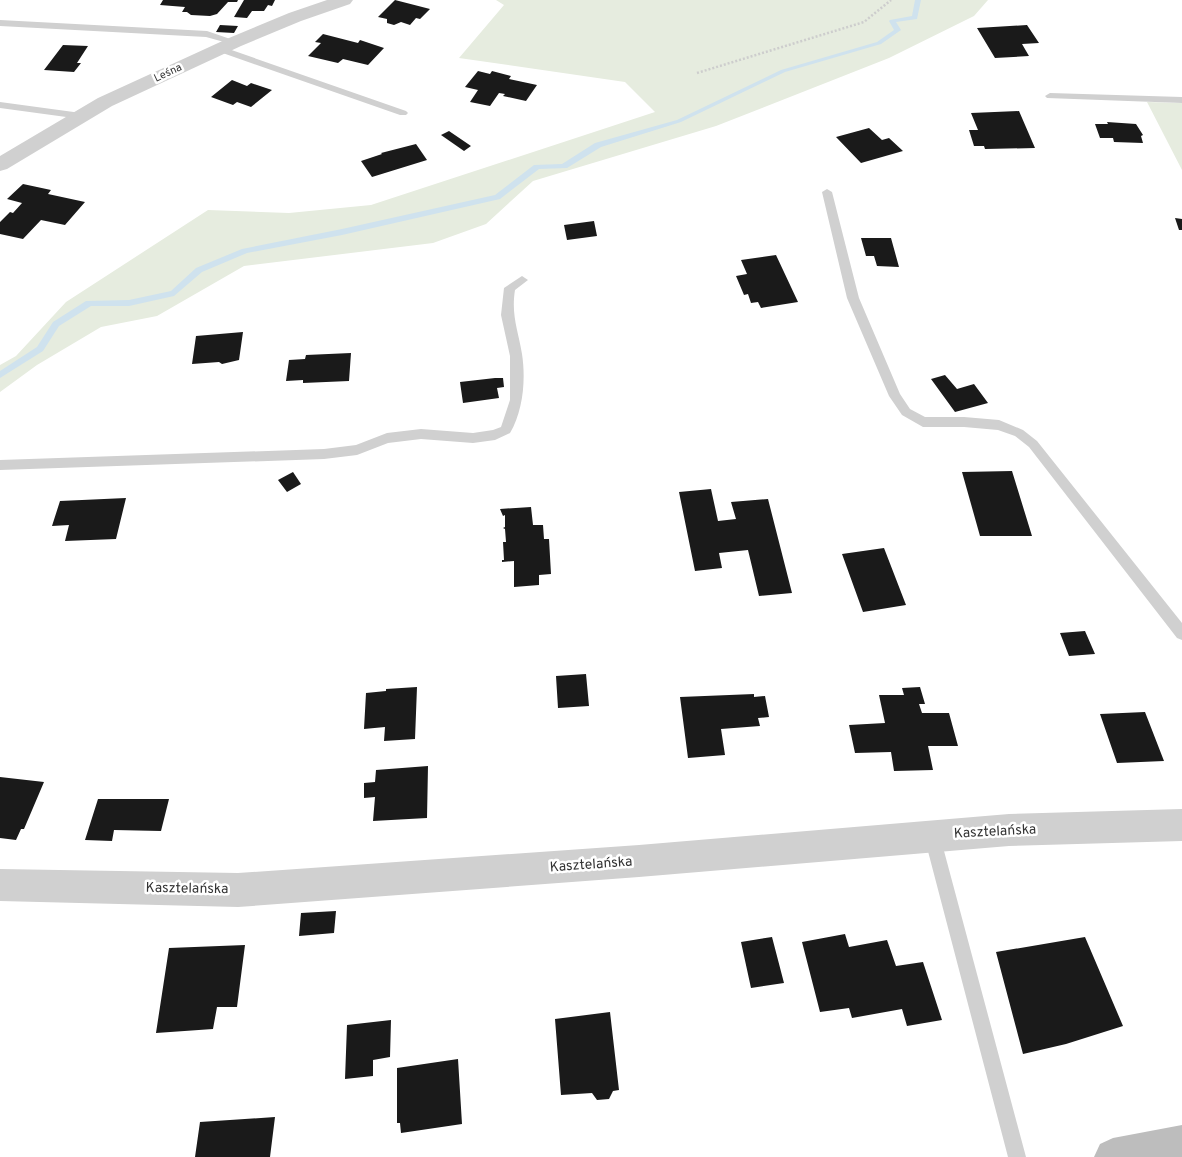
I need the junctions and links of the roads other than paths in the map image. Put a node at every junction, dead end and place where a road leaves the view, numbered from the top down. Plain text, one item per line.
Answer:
1 (344, 0) edge
2 (0, 23) edge
3 (228, 46) junction
4 (1050, 96) dead end
5 (1182, 100) edge
6 (0, 105) edge
7 (403, 113) dead end
8 (81, 116) junction
9 (0, 165) edge
10 (827, 192) dead end
11 (522, 280) dead end
12 (0, 465) edge
13 (1182, 634) edge
14 (1182, 824) edge
15 (932, 836) junction
16 (0, 885) edge
17 (1182, 1144) edge
18 (1017, 1157) edge
19 (1113, 1157) edge

1 - 3 street, Leśna
2 - 3 lane
3 - 7 lane
3 - 8 street, Leśna
4 - 5 lane
6 - 8 lane
8 - 9 street, Leśna
10 - 13 lane
11 - 12 lane
14 - 15 street, Kasztelańska
15 - 16 street, Kasztelańska
15 - 18 lane
17 - 19 street

